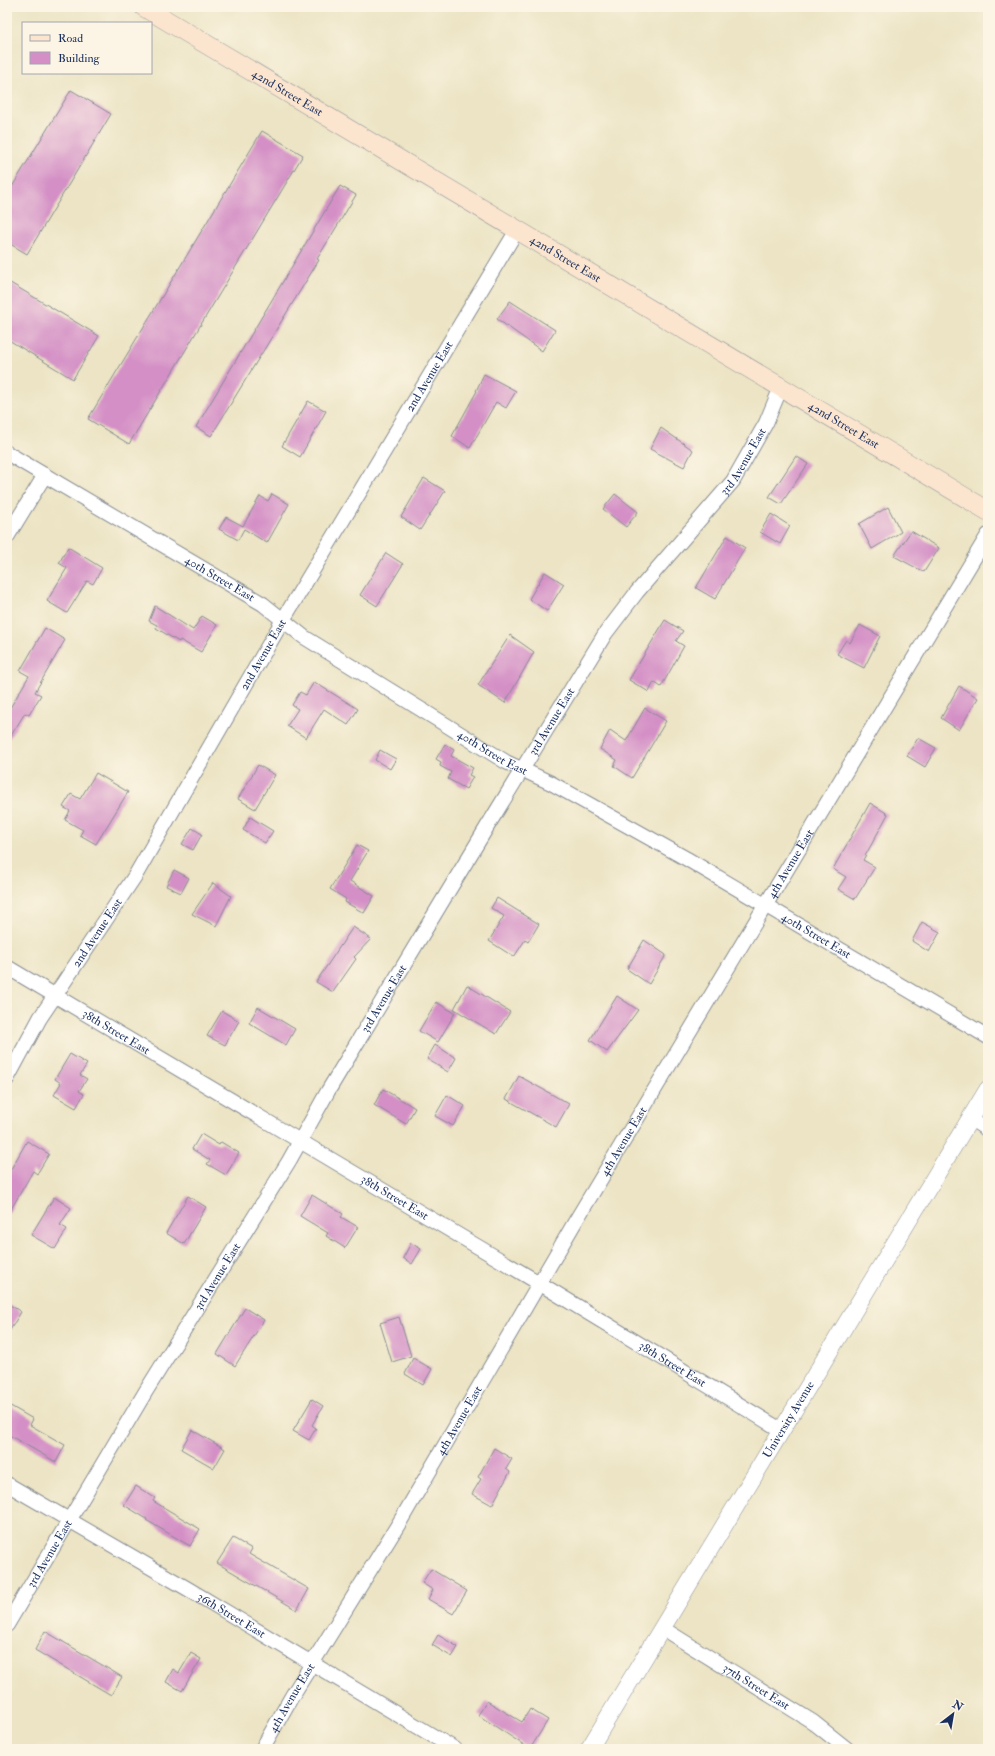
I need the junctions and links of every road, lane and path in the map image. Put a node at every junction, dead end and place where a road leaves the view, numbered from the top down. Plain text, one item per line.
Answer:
1 (144, 7) edge
2 (517, 230) junction
3 (781, 387) junction
4 (7, 453) edge
5 (45, 475) junction
6 (988, 511) edge
7 (988, 535) edge
8 (7, 537) edge
9 (283, 620) junction
10 (522, 769) junction
11 (766, 906) junction
12 (7, 967) edge
13 (56, 995) junction
14 (988, 1037) edge
15 (7, 1079) edge
16 (988, 1089) edge
17 (971, 1119) junction
18 (988, 1130) edge
19 (301, 1140) junction
20 (539, 1282) junction
21 (781, 1430) junction
22 (7, 1484) edge
23 (69, 1521) junction
24 (7, 1625) edge
25 (662, 1628) junction
26 (312, 1664) junction
27 (262, 1749) edge
28 (455, 1749) edge
29 (589, 1749) edge
30 (847, 1749) edge

1 - 2 main road, 42nd Street East
2 - 3 main road, 42nd Street East
2 - 9 street, 2nd Avenue East
3 - 6 main road, 42nd Street East
3 - 10 street, 3rd Avenue East
4 - 5 street, 40th Street East
5 - 8 street
5 - 9 street, 40th Street East
7 - 11 street, 4th Avenue East
9 - 10 street, 40th Street East
9 - 13 street, 2nd Avenue East
10 - 11 street, 40th Street East
10 - 19 street, 3rd Avenue East
11 - 14 street, 40th Street East
11 - 20 street, 4th Avenue East
12 - 13 street, 38th Street East
13 - 15 street, 2nd Avenue East
13 - 19 street, 38th Street East
16 - 17 street, University Avenue
17 - 18 street
17 - 21 street, University Avenue
19 - 20 street, 38th Street East
19 - 23 street, 3rd Avenue East
20 - 21 street, 38th Street East
20 - 26 street, 4th Avenue East
21 - 25 street, University Avenue
22 - 23 street, 36th Street East
23 - 24 street, 3rd Avenue East
23 - 26 street, 36th Street East
25 - 29 street, University Avenue
25 - 30 street, 37th Street East
26 - 27 street, 4th Avenue East
26 - 28 street, 36th Street East

